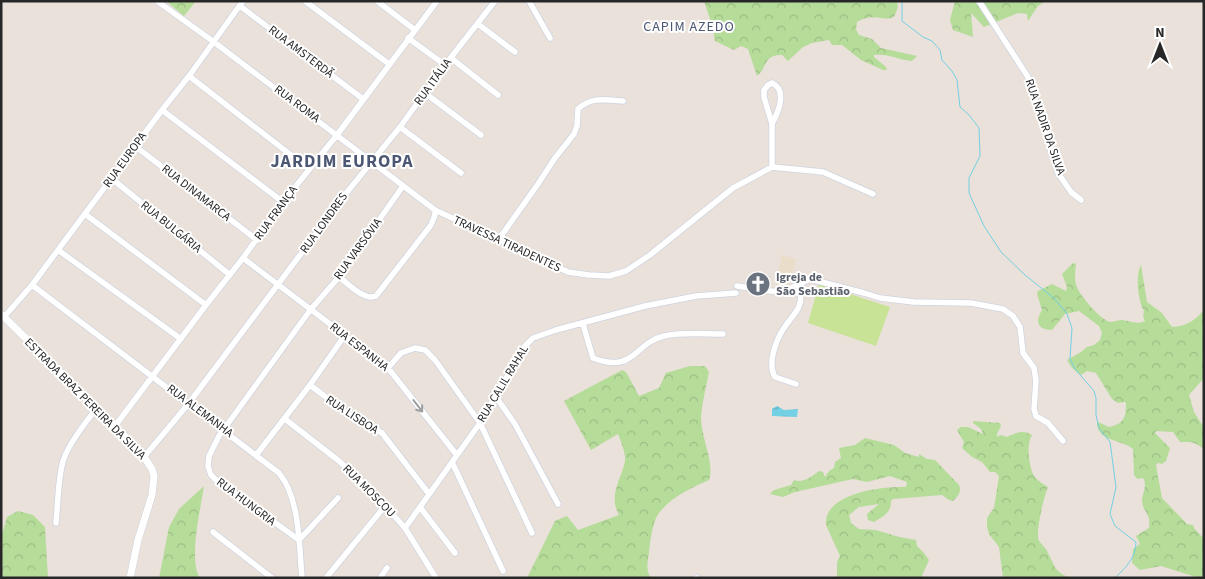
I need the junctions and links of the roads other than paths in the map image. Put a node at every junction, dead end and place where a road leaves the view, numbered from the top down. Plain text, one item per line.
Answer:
1 (157, 1) edge
2 (305, 1) edge
3 (377, 1) edge
4 (437, 1) edge
5 (495, 1) edge
6 (529, 1) edge
7 (979, 1) edge
8 (242, 3) edge
9 (478, 24) junction
10 (415, 30) junction
11 (408, 38) junction
12 (550, 38) dead end
13 (214, 42) junction
14 (515, 52) dead end
15 (451, 58) junction
16 (389, 64) junction
17 (445, 65) junction
18 (189, 76) junction
19 (426, 93) junction
20 (498, 95) dead end
21 (363, 99) junction
22 (623, 101) dead end
23 (162, 110) junction
24 (772, 124) junction
25 (400, 127) junction
26 (337, 135) junction
27 (481, 135) dead end
28 (135, 146) junction
29 (371, 161) junction
30 (772, 167) junction
31 (309, 169) junction
32 (461, 173) dead end
33 (111, 178) junction
34 (403, 186) junction
35 (873, 194) dead end
36 (1081, 200) dead end
37 (283, 202) junction
38 (435, 210) junction
39 (85, 214) junction
40 (499, 238) junction
41 (257, 240) junction
42 (58, 250) junction
43 (243, 258) junction
44 (230, 275) junction
45 (339, 277) junction
46 (277, 284) junction
47 (32, 285) junction
48 (737, 286) dead end
49 (783, 292) junction
50 (736, 293) dead end
51 (206, 305) junction
52 (310, 309) junction
53 (2, 316) edge
54 (583, 324) junction
55 (723, 334) dead end
56 (345, 335) junction
57 (180, 339) junction
58 (388, 368) junction
59 (153, 377) junction
60 (796, 384) dead end
61 (310, 385) junction
62 (496, 397) junction
63 (189, 403) junction
64 (97, 408) junction
65 (285, 419) junction
66 (480, 423) junction
67 (115, 426) junction
68 (223, 429) junction
69 (1063, 440) dead end
70 (257, 454) junction
71 (456, 454) junction
72 (144, 457) junction
73 (452, 462) junction
74 (429, 494) junction
75 (338, 498) dead end
76 (558, 504) dead end
77 (385, 506) junction
78 (420, 507) junction
79 (56, 523) dead end
80 (405, 528) junction
81 (213, 532) dead end
82 (532, 533) dead end
83 (298, 540) junction
84 (455, 553) dead end
85 (387, 568) dead end
86 (503, 571) dead end
87 (130, 578) edge
88 (272, 578) edge
89 (302, 578) edge
90 (326, 578) edge
91 (380, 578) edge
92 (436, 578) edge

1 - 13 street, RUA ROMA
2 - 16 street
3 - 10 street
4 - 10 street, RUA FRANÇA
5 - 9 street, RUA ITÁLIA
6 - 12 street
7 - 36 street, RUA NADIR DA SILVA
8 - 13 street, RUA EUROPA
8 - 21 street, RUA AMSTERDÃ
9 - 14 street
9 - 15 street, RUA ITÁLIA
10 - 11 street, RUA FRANÇA
11 - 16 street, RUA FRANÇA
11 - 17 street
13 - 18 street, RUA EUROPA
13 - 26 street, RUA ROMA
15 - 17 street, RUA ITÁLIA
15 - 20 street
16 - 21 street, RUA FRANÇA
17 - 19 street, RUA ITÁLIA
18 - 23 street, RUA EUROPA
18 - 31 street
19 - 25 street, RUA ITÁLIA
19 - 27 street
21 - 26 street, RUA FRANÇA
22 - 40 street
23 - 28 street, RUA EUROPA
23 - 37 street
24 - 24 street
24 - 30 street
25 - 29 street, RUA ITÁLIA
25 - 32 street
26 - 29 street, RUA ROMA
26 - 31 street, RUA FRANÇA
28 - 33 street, RUA EUROPA
28 - 41 street, RUA DINAMARCA
29 - 34 street, RUA ROMA
29 - 46 street, RUA LONDRES
30 - 35 street
30 - 40 street, TRAVESSA TIRADENTES
31 - 37 street, RUA FRANÇA
33 - 39 street, RUA EUROPA
33 - 44 street, RUA BULGÁRIA
34 - 38 street, RUA ROMA
34 - 45 street, RUA VARSÓVIA
37 - 41 street, RUA FRANÇA
38 - 40 street, TRAVESSA TIRADENTES
38 - 45 street
39 - 42 street, RUA EUROPA
39 - 51 street
41 - 43 street, RUA FRANÇA
42 - 47 street, RUA EUROPA
42 - 57 street
43 - 44 street, RUA FRANÇA
43 - 46 street, RUA ESPANHA
44 - 51 street, RUA FRANÇA
45 - 52 street, RUA VARSÓVIA
46 - 52 street, RUA ESPANHA
46 - 63 street, RUA LONDRES
47 - 53 street, RUA EUROPA
47 - 59 street, RUA ALEMANHA
48 - 49 street
49 - 60 street
49 - 69 street
50 - 54 street, RUA CALIL RAHAL
51 - 57 street, RUA FRANÇA
52 - 56 street, RUA ESPANHA
52 - 68 street, RUA VARSÓVIA
53 - 64 street, ESTRADA BRAZ PEREIRA DA SILVA
54 - 55 street
54 - 62 street, RUA CALIL RAHAL
56 - 58 street, RUA ESPANHA
56 - 61 street
57 - 59 street, RUA FRANÇA
58 - 66 street
58 -> 71 street, RUA ESPANHA
59 - 63 street, RUA ALEMANHA
59 - 67 street, RUA FRANÇA
61 - 65 street
61 - 74 street, RUA LISBOA
62 - 66 street, RUA CALIL RAHAL
62 - 76 street
63 - 68 street, RUA ALEMANHA
63 - 72 street, RUA LONDRES
64 - 67 street, ESTRADA BRAZ PEREIRA DA SILVA
64 - 79 street
65 - 70 street
65 - 77 street, RUA MOSCOU
66 - 71 street, RUA CALIL RAHAL
66 - 82 street
67 - 72 street, ESTRADA BRAZ PEREIRA DA SILVA
68 - 70 street, RUA ALEMANHA
68 - 83 street, RUA HUNGRIA
70 - 83 street, RUA ALEMANHA
71 - 73 street, RUA CALIL RAHAL
72 - 87 street, ESTRADA BRAZ PEREIRA DA SILVA
73 - 74 street, RUA CALIL RAHAL
73 - 86 street
74 - 78 street, RUA CALIL RAHAL
75 - 83 street
77 - 80 street, RUA MOSCOU
77 - 90 street
78 - 80 street, RUA CALIL RAHAL
78 - 84 street
80 - 92 street, RUA MOSCOU
81 - 88 street
83 - 89 street, RUA ALEMANHA
85 - 91 street

